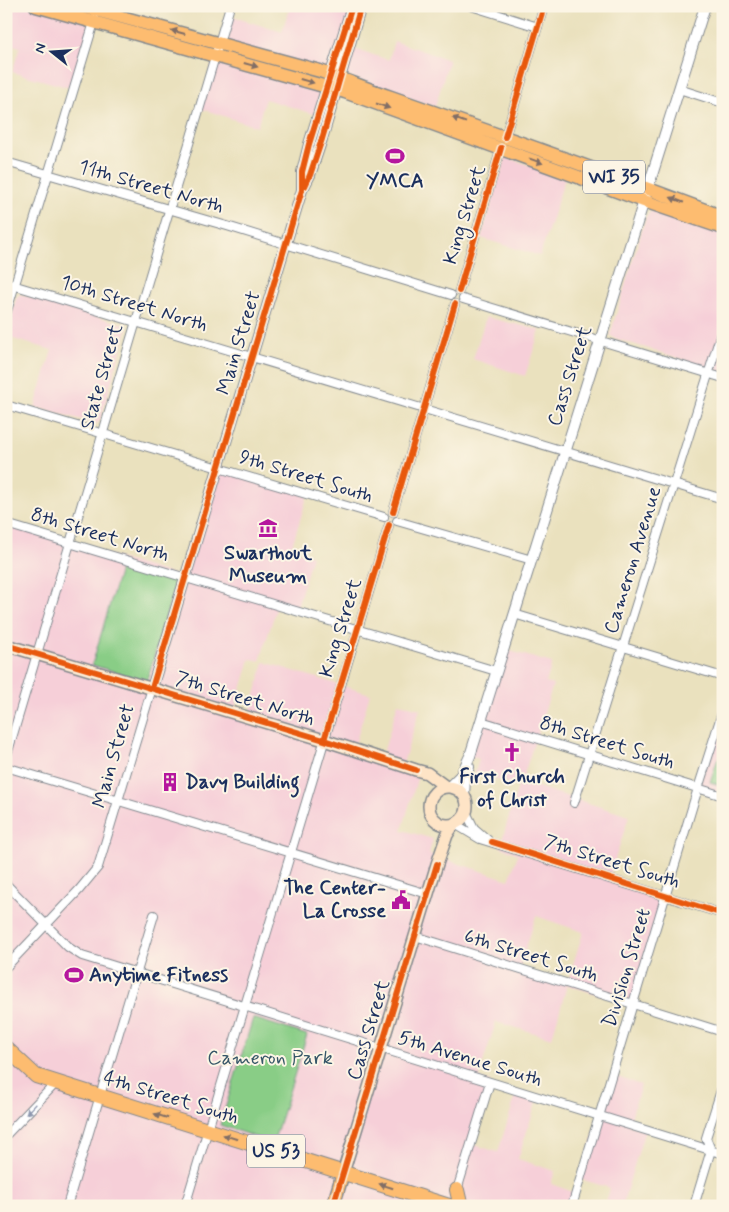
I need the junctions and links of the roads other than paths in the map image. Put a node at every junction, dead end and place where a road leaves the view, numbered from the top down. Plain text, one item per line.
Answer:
1 (36, 6) edge
2 (81, 6) edge
3 (230, 6) edge
4 (352, 6) edge
5 (361, 6) edge
6 (471, 6) edge
7 (544, 6) edge
8 (705, 6) edge
9 (96, 13) edge
10 (538, 27) junction
11 (216, 49) junction
12 (334, 82) junction
13 (679, 89) junction
14 (723, 103) edge
15 (503, 142) junction
16 (6, 162) edge
17 (48, 174) junction
18 (646, 195) junction
19 (170, 210) junction
20 (723, 217) edge
21 (723, 228) edge
22 (286, 245) junction
23 (6, 283) edge
24 (15, 286) junction
25 (459, 291) junction
26 (451, 295) junction
27 (464, 299) junction
28 (455, 304) junction
29 (6, 314) edge
30 (135, 322) junction
31 (723, 328) edge
32 (602, 340) junction
33 (252, 356) junction
34 (708, 373) junction
35 (723, 378) edge
36 (6, 404) edge
37 (424, 408) junction
38 (103, 433) junction
39 (566, 451) junction
40 (218, 467) junction
41 (674, 483) junction
42 (723, 499) edge
43 (393, 512) junction
44 (384, 517) junction
45 (397, 521) junction
46 (6, 524) edge
47 (389, 525) junction
48 (70, 543) junction
49 (532, 560) junction
50 (185, 578) junction
51 (514, 614) junction
52 (358, 629) junction
53 (6, 645) edge
54 (623, 647) junction
55 (38, 654) junction
56 (496, 671) junction
57 (723, 677) edge
58 (152, 688) junction
59 (723, 710) edge
60 (481, 721) junction
61 (324, 740) junction
62 (589, 755) junction
63 (470, 756) junction
64 (6, 758) edge
65 (6, 767) edge
66 (416, 770) junction
67 (448, 787) junction
68 (698, 788) junction
69 (431, 796) junction
70 (464, 796) junction
71 (723, 796) edge
72 (119, 800) junction
73 (574, 803) dead end
74 (466, 812) junction
75 (436, 821) junction
76 (455, 824) junction
77 (492, 842) junction
78 (291, 852) junction
79 (437, 864) junction
80 (6, 884) edge
81 (428, 894) junction
82 (665, 896) junction
83 (723, 914) edge
84 (154, 915) dead end
85 (47, 923) junction
86 (415, 936) junction
87 (6, 967) edge
88 (138, 972) junction
89 (633, 1005) junction
90 (245, 1006) junction
91 (723, 1032) edge
92 (6, 1048) edge
93 (381, 1048) junction
94 (490, 1082) junction
95 (56, 1083) junction
96 (723, 1084) edge
97 (100, 1097) junction
98 (599, 1116) junction
99 (208, 1130) junction
100 (6, 1134) edge
101 (711, 1150) junction
102 (723, 1154) edge
103 (343, 1173) junction
104 (457, 1190) joint
105 (67, 1206) edge
106 (185, 1206) edge
107 (333, 1206) edge
108 (449, 1206) edge
109 (463, 1206) edge
110 (572, 1206) edge
111 (694, 1206) edge

1 - 9 main road, WI 35
2 - 9 main road, WI 35
3 - 11 street, State Street
4 - 12 street
5 - 12 street
6 - 10 street
7 - 10 street, King Street
8 - 13 street, Cass Street
9 - 11 main road, WI 35
9 - 17 street
10 - 15 street, King Street
11 - 12 main road, WI 35
11 - 19 street, State Street
12 - 15 main road, WI 35
12 - 22 street, Main Street
13 - 14 street
13 - 18 street, Cass Street
15 - 18 main road, WI 35
15 - 25 street, King Street
16 - 17 street, 11th Street North
17 - 19 street, 11th Street North
17 - 24 street
20 -> 18 main road, WI 35
18 - 21 main road, WI 35
18 - 32 street, Cass Street
19 - 22 street, 11th Street North
19 - 30 street, State Street
22 - 26 street, 11th Street North
22 - 33 street, Main Street
23 - 24 street, 10th Street North
24 - 29 street
24 - 30 street, 10th Street North
25 - 26 street
25 - 27 street
26 - 28 street
27 - 28 street
27 - 32 street
28 - 37 street
30 - 33 street, 10th Street North
30 - 38 street, State Street
31 - 34 street, Cameron Avenue
32 - 34 street
32 - 39 street, Cass Street
33 - 37 street, 10th Street North
33 - 40 street, Main Street
34 - 35 street
34 - 41 street, Cameron Avenue
36 - 38 street, 9th Street South
37 - 39 street, 10th Street North
37 - 43 street
38 - 40 street, 9th Street South
38 - 48 street, State Street
39 - 41 street, 10th Street North
39 - 49 street, Cass Street
40 - 44 street, 9th Street South
40 - 50 street, Main Street
41 - 42 street, 10th Street North
41 - 54 street, Cameron Avenue
43 - 44 street
43 - 45 street
44 - 47 street
45 - 47 street
45 - 49 street
46 - 48 street, 8th Street North
47 - 52 street, King Street
48 - 50 street, 8th Street North
48 - 55 street, State Street
49 - 51 street, Cass Street
50 - 52 street
50 - 58 street, Main Street
51 - 54 street
51 - 56 street, Cass Street
52 - 56 street
52 - 61 street, King Street
53 - 55 main road, 7th Street North
54 - 57 street
54 - 62 street, Cameron Avenue
55 - 58 main road, 7th Street North
55 - 64 street, State Street
56 - 60 street, Cass Street
58 - 61 main road, 7th Street North
58 - 72 street, Main Street
59 - 68 street, Division Street
60 - 62 street, 8th Street South
60 - 63 street, Cass Street
61 - 66 main road, 7th Street North
61 - 78 street, King Street
62 - 68 street, 8th Street South
62 - 73 street, Cameron Avenue
63 - 67 street, Cass Street
63 - 70 street, Cass Street
65 - 72 street
66 - 67 main road, 7th Street North
66 - 69 main road
67 - 69 main road
67 - 70 main road
68 - 71 street, 8th Street South
68 - 82 street, Division Street
69 - 75 main road
70 - 74 main road
72 - 78 street
72 - 85 street, Main Street
74 - 76 main road
74 - 77 street, 7th Street South
75 - 76 main road
75 - 79 main road, Cass Street
76 - 77 street, 7th Street South
76 - 79 main road, Cass Street
77 - 82 street, 7th Street South
78 - 81 street
78 - 90 street, King Street
79 - 81 main road, Cass Street
80 - 85 street, 5th Avenue South
81 - 86 main road, Cass Street
82 - 83 street, 7th Street South
82 - 89 street, Division Street
84 - 88 street
85 - 87 street, Main Street
85 - 88 street, 5th Avenue South
86 - 89 street, 6th Street South
86 - 93 main road, Cass Street
88 - 90 street, 5th Avenue South
88 - 97 street
89 - 91 street, 6th Street South
89 - 98 street, Division Street
90 - 93 street, 5th Avenue South
90 - 99 street, King Street
92 - 95 highway, 4th Street South / US 53
93 - 94 street, 5th Avenue South
93 - 103 main road, Cass Street
94 - 98 street, 5th Avenue South
94 - 104 street
95 - 97 highway, 4th Street South / US 53
95 -> 100 street
96 - 101 street
99 -> 97 highway, 4th Street South / US 53
97 - 105 street
98 - 101 street, 5th Avenue South
98 - 110 street, Division Street
103 -> 99 highway, 4th Street South / US 53
99 - 106 street, King Street
101 - 102 street, 5th Avenue South
101 - 111 street
103 - 107 main road, Cass Street
108 -> 103 highway, 4th Street South
104 - 109 highway

